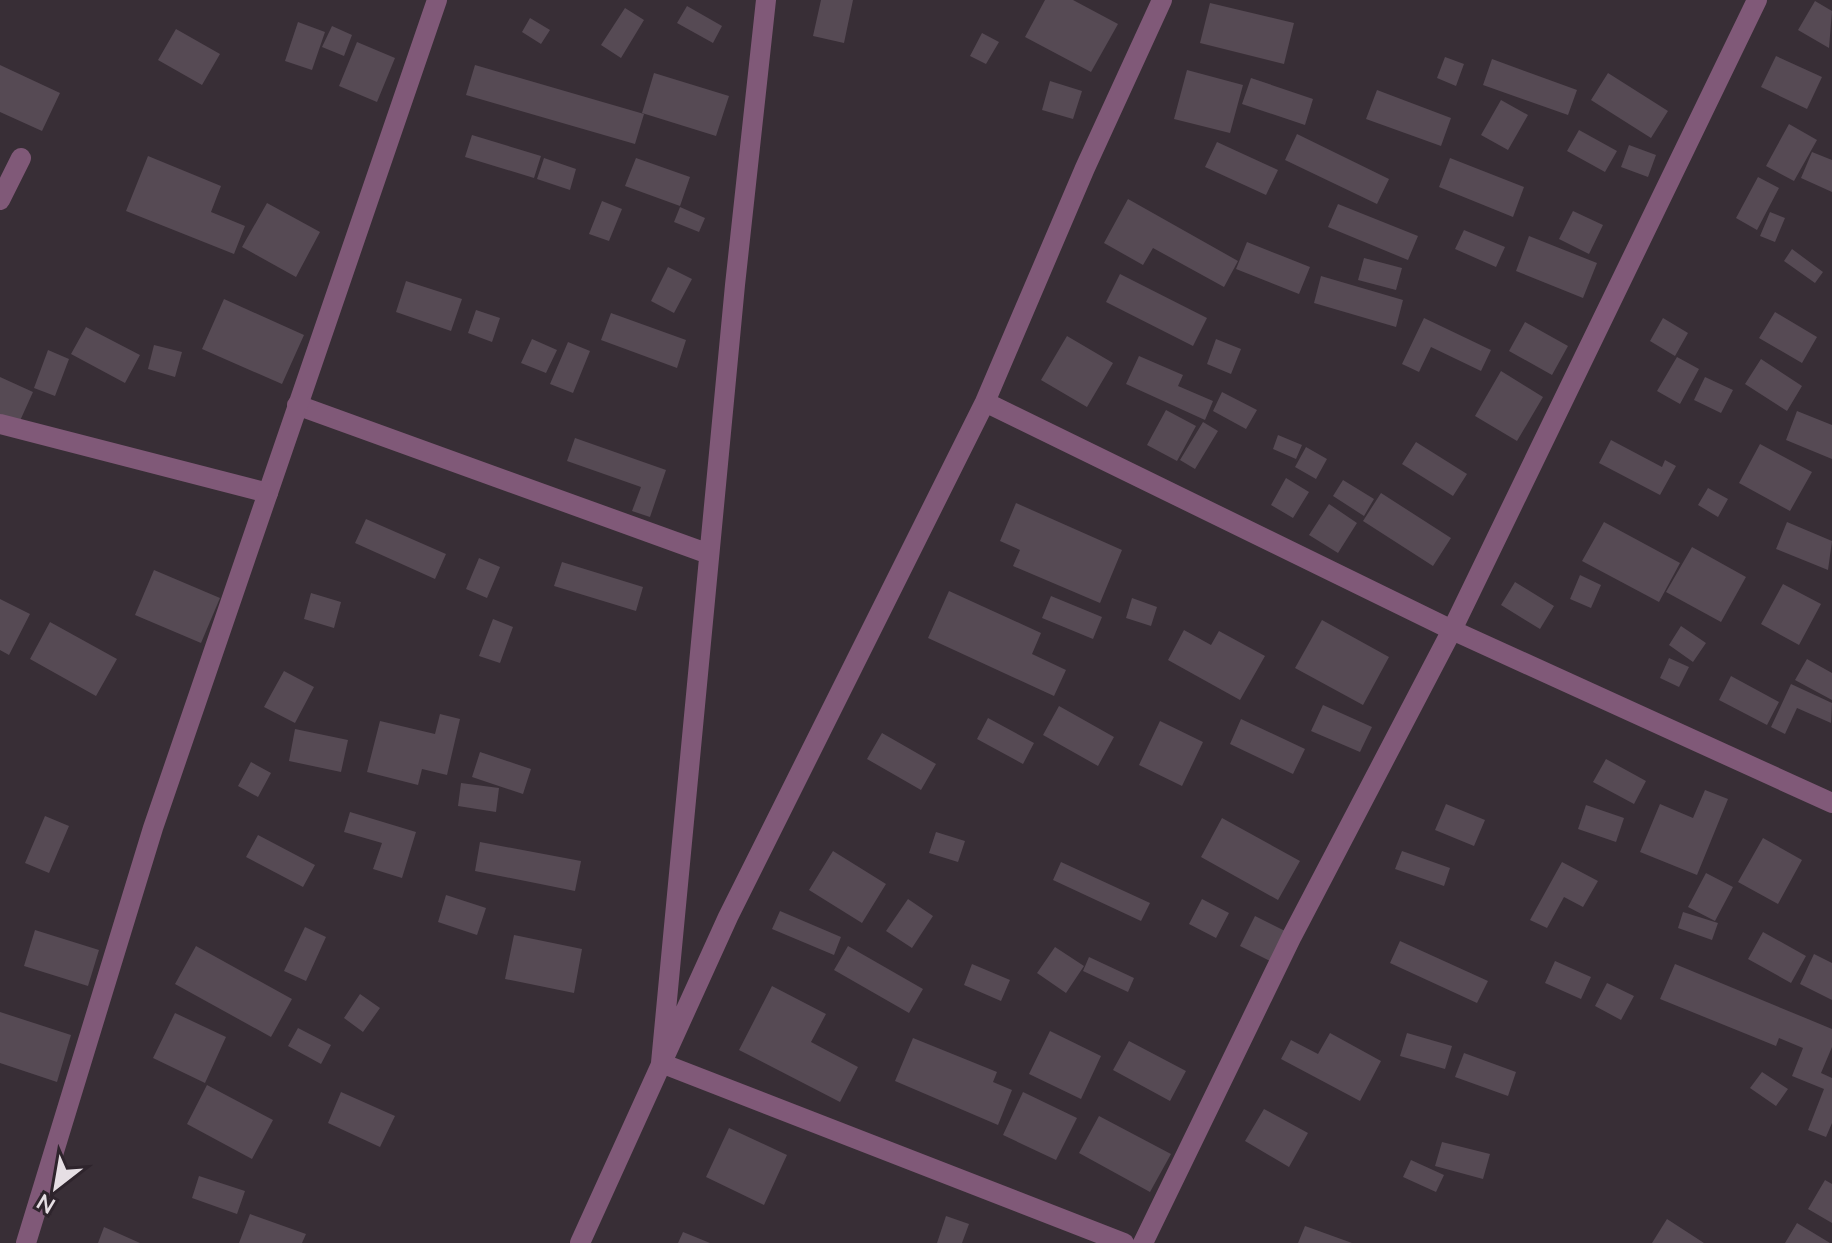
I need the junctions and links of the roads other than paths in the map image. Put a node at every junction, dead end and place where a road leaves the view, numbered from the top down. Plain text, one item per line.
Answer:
1 (437, 0) edge
2 (766, 0) edge
3 (1162, 0) edge
4 (1757, 0) edge
5 (21, 158) dead end
6 (0, 200) edge
7 (985, 402) junction
8 (297, 405) junction
9 (0, 424) edge
10 (268, 493) junction
11 (709, 554) junction
12 (1452, 630) junction
13 (1832, 803) edge
14 (661, 1063) junction
15 (26, 1243) edge
16 (580, 1243) edge
17 (1124, 1243) edge
18 (1143, 1243) edge

1 - 8 street
2 - 11 street
3 - 7 street
4 - 12 street
5 - 6 street
7 - 12 street
7 - 14 street
8 - 10 street
8 - 11 street
9 - 10 street
10 - 15 street
11 - 14 street
12 - 13 street
12 - 18 street
14 - 16 street
14 - 17 street

